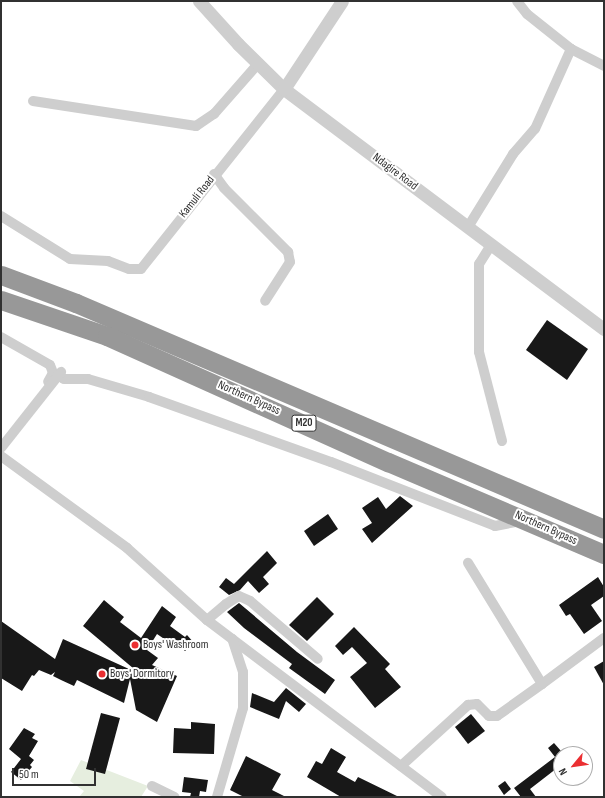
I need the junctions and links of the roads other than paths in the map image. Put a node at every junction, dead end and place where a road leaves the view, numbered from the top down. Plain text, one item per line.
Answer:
1 (199, 1) edge
2 (342, 1) edge
3 (517, 1) edge
4 (571, 49) junction
5 (258, 64) junction
6 (604, 66) edge
7 (284, 89) junction
8 (33, 101) dead end
9 (214, 174) junction
10 (1, 216) edge
11 (468, 227) junction
12 (491, 245) junction
13 (1, 275) edge
14 (1, 300) edge
15 (265, 301) dead end
16 (604, 329) edge
17 (1, 337) edge
18 (41, 397) junction
19 (502, 441) dead end
20 (1, 448) edge
21 (1, 456) edge
22 (528, 520) junction
23 (604, 529) edge
24 (604, 554) edge
25 (468, 563) dead end
26 (207, 620) junction
27 (604, 638) edge
28 (232, 639) junction
29 (318, 659) dead end
30 (542, 684) junction
31 (401, 766) junction
32 (152, 786) dead end
33 (175, 797) edge
34 (217, 797) edge
35 (442, 797) edge

1 - 5 street, Ndagire Road
2 - 7 street, Kamuli Road
3 - 4 street
4 - 6 street
4 - 11 street
5 - 7 street, Ndagire Road
5 - 8 street
7 - 9 street, Kamuli Road
7 - 11 street, Ndagire Road
9 - 10 street, Kamuli Road
9 - 15 street
11 - 12 street, Ndagire Road
12 - 16 street, Ndagire Road
12 - 19 street
13 - 23 highway, Northern Bypass / M20
14 - 22 highway, Northern Bypass / M20
17 - 18 street
18 - 20 street
18 - 22 street
21 - 26 street
22 - 24 highway, Northern Bypass / M20
25 - 30 street
26 - 28 street
26 - 29 street
27 - 30 street
28 - 31 street
28 - 34 street
30 - 31 street
31 - 35 street
32 - 33 street

